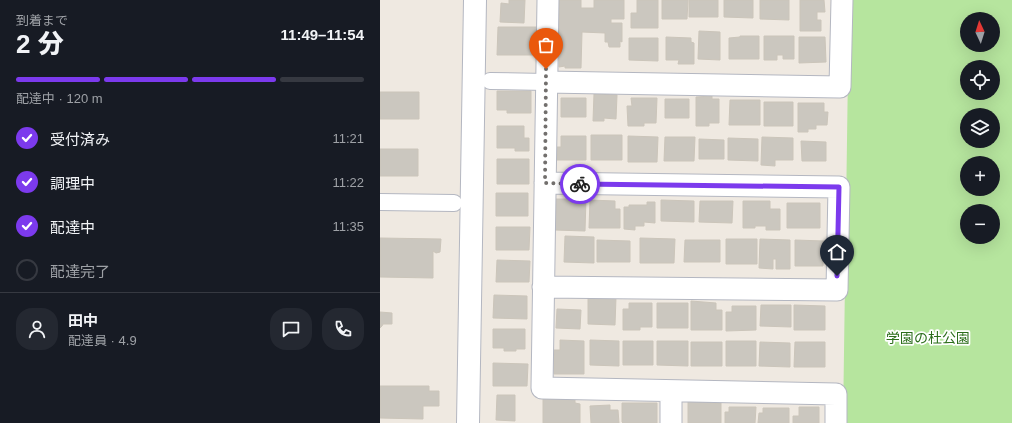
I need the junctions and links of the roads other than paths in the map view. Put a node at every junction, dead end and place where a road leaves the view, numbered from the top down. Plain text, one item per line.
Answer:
1 (475, 0) edge
2 (548, 0) edge
3 (842, 0) edge
4 (490, 81) dead end
5 (546, 82) junction
6 (545, 183) junction
7 (380, 202) edge
8 (454, 203) dead end
9 (543, 287) junction
10 (671, 391) junction
11 (468, 423) edge
12 (671, 423) edge
13 (836, 423) edge

1 - 11 street
2 - 5 street
3 - 5 street
4 - 5 street
5 - 6 street
6 - 9 street
6 - 9 street
7 - 8 street
9 - 10 street
10 - 12 street
10 - 13 street

